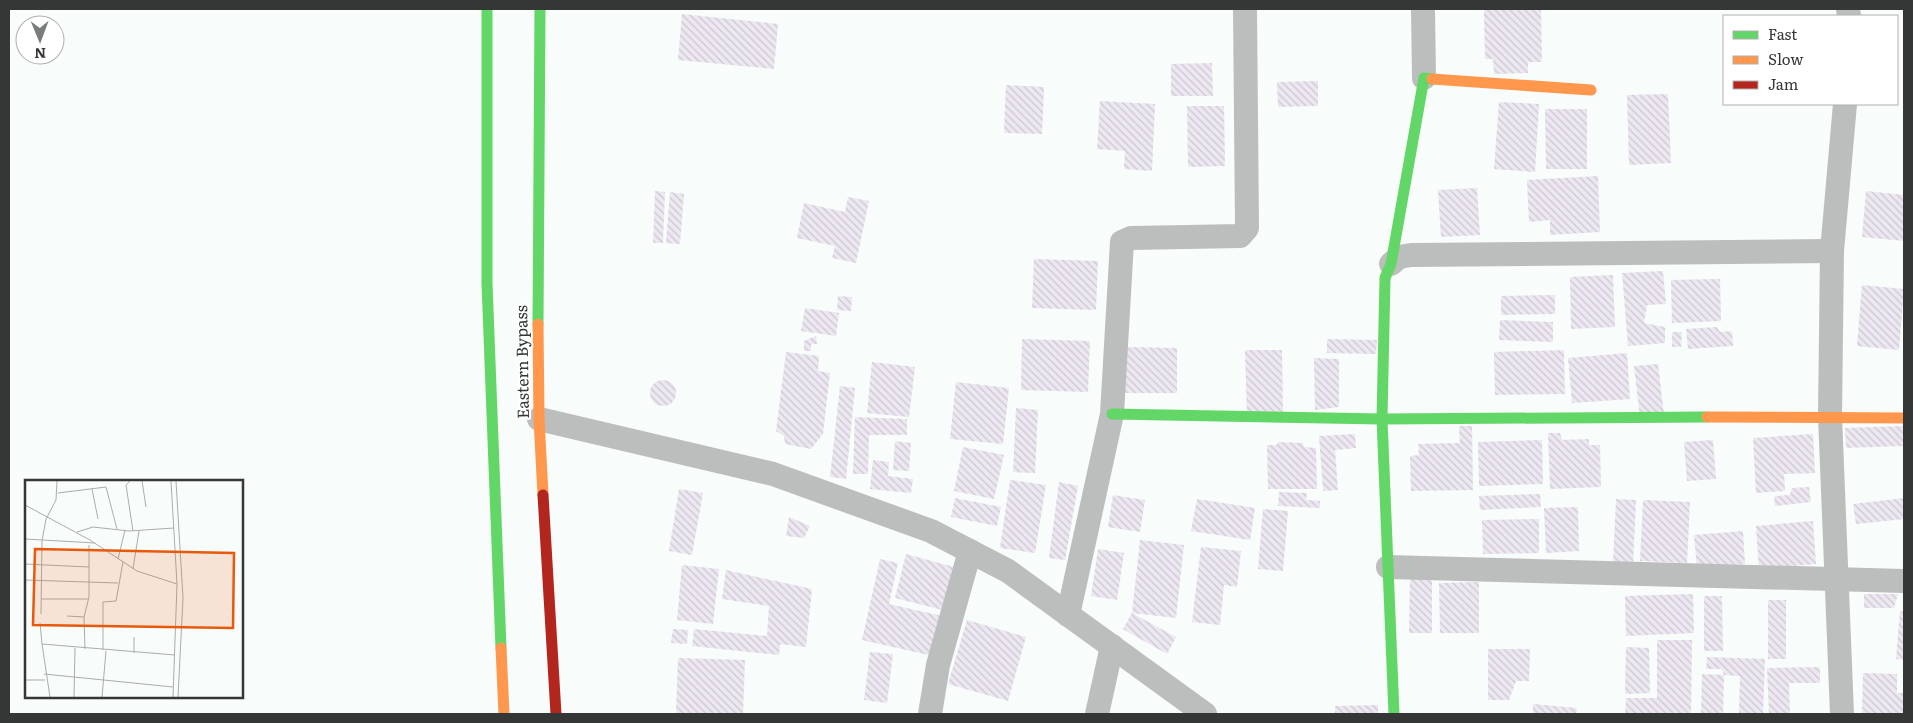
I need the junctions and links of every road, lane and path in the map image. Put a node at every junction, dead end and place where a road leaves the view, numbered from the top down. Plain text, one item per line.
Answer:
1 (487, 9) edge
2 (540, 9) edge
3 (1245, 9) edge
4 (1423, 9) edge
5 (1424, 78) junction
6 (1591, 90) dead end
7 (1845, 105) edge
8 (1832, 251) junction
9 (1391, 264) junction
10 (1112, 414) junction
11 (1830, 416) junction
12 (1904, 418) edge
13 (539, 419) junction
14 (1382, 419) junction
15 (970, 552) junction
16 (1388, 567) junction
17 (1837, 578) junction
18 (1904, 581) edge
19 (1068, 615) junction
20 (1112, 646) junction
21 (504, 714) edge
22 (556, 714) edge
23 (930, 714) edge
24 (1097, 714) edge
25 (1205, 714) edge
26 (1394, 714) edge
27 (1842, 714) edge

1 - 21 street, Eastern Bypass
2 - 13 street, Eastern Bypass
3 - 10 street
4 - 5 street
5 - 6 street
5 - 9 street
7 - 8 street
8 - 9 street
8 - 11 street
9 - 14 street
10 - 14 street
10 - 19 street
11 - 12 street
11 - 14 street
11 - 17 street
13 - 15 street
13 - 22 street, Eastern Bypass
14 - 16 street
15 - 19 street
15 - 23 street
16 - 17 street
16 - 26 street
17 - 18 street
17 - 27 street
19 - 20 street
20 - 24 street
20 - 25 street

